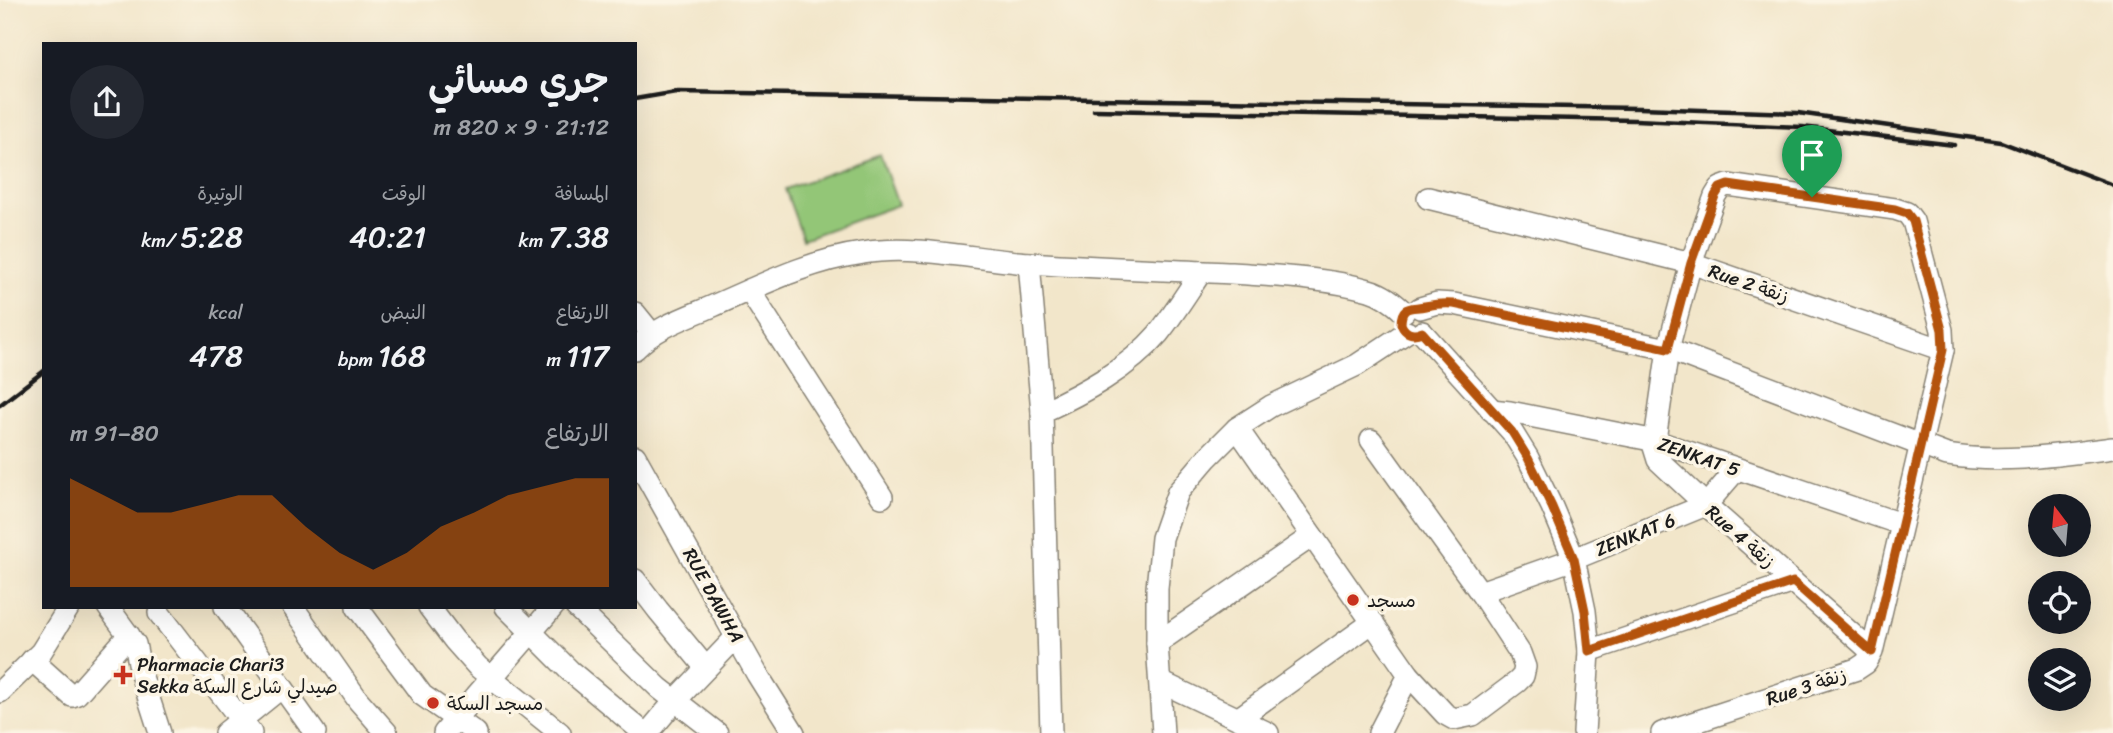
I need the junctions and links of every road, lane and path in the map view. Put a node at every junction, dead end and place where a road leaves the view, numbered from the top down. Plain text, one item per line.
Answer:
1 (1428, 198) dead end
2 (1029, 263) junction
3 (1691, 263) junction
4 (1201, 272) junction
5 (749, 290) junction
6 (637, 315) edge
7 (1414, 321) junction
8 (652, 334) junction
9 (637, 347) edge
10 (1668, 349) junction
11 (1943, 350) junction
12 (1491, 410) junction
13 (1041, 411) junction
14 (1237, 428) junction
15 (1371, 440) dead end
16 (1656, 441) junction
17 (1921, 445) junction
18 (2113, 448) edge
19 (637, 460) edge
20 (1737, 469) junction
21 (882, 497) dead end
22 (1706, 505) junction
23 (1901, 524) junction
24 (1312, 536) junction
25 (1574, 559) junction
26 (1793, 582) junction
27 (637, 583) edge
28 (1480, 592) junction
29 (68, 609) edge
30 (109, 609) edge
31 (226, 609) edge
32 (294, 609) edge
33 (358, 609) edge
34 (431, 609) edge
35 (508, 609) edge
36 (551, 609) edge
37 (578, 609) edge
38 (163, 610) edge
39 (1373, 622) junction
40 (530, 632) junction
41 (737, 636) junction
42 (132, 640) junction
43 (1157, 643) junction
44 (1589, 651) junction
45 (1872, 652) junction
46 (32, 660) junction
47 (706, 668) junction
48 (1409, 675) junction
49 (490, 678) junction
50 (1161, 682) junction
51 (282, 687) junction
52 (0, 692) edge
53 (674, 702) junction
54 (1240, 718) junction
55 (157, 725) edge
56 (246, 726) edge
57 (449, 726) edge
58 (171, 733) edge
59 (225, 733) edge
60 (315, 733) edge
61 (387, 733) edge
62 (476, 733) edge
63 (560, 733) edge
64 (646, 733) edge
65 (716, 733) edge
66 (794, 733) edge
67 (1051, 733) edge
68 (1163, 733) edge
69 (1268, 733) edge
70 (1379, 733) edge
71 (1584, 733) edge
72 (1662, 733) edge

1 - 3 street, Rue 2 زنقة
2 - 4 street
2 - 5 street
2 - 13 street
3 - 10 street
3 - 11 street, Rue 2 زنقة
3 - 11 street
4 - 7 street
4 - 13 street
5 - 8 street
5 - 21 street
6 - 8 street
7 - 10 street
7 - 12 street
7 - 14 street
8 - 9 street
10 - 16 street
10 - 17 street
11 - 17 street
12 - 16 street, ZENKAT 5
12 - 25 street
13 - 67 street
14 - 24 street
14 - 43 street
15 - 28 street
16 - 20 street, ZENKAT 5
16 - 22 street, Rue 4 زنقة
17 - 18 street
17 - 23 street
19 - 41 street, RUE DAWHA
20 - 22 street, ZENKAT 6
20 - 23 street, ZENKAT 5
22 - 25 street, ZENKAT 6
22 - 26 street, Rue 4 زنقة
23 - 45 street
24 - 39 street
24 - 43 street
25 - 28 street, ZENKAT 6
25 - 44 street
26 - 44 street
26 - 45 street, Rue 4 زنقة
27 - 47 street
28 - 48 street
29 - 46 street
30 - 42 street
31 - 51 street
32 - 61 street
33 - 57 street
34 - 49 street
35 - 40 street
36 - 40 street
37 - 53 street
38 - 42 street
38 - 56 street
39 - 48 street
39 - 54 street
40 - 49 street
40 - 64 street
41 - 47 street
41 - 66 street, RUE DAWHA
42 - 46 street
42 - 55 street
43 - 50 street
44 - 71 street
45 - 72 street, Rue 3 زنقة
46 - 52 street
47 - 53 street
48 - 70 street
49 - 57 street
49 - 63 street
50 - 54 street
50 - 68 street
51 - 56 street
51 - 60 street
53 - 64 street
53 - 65 street
54 - 69 street
55 - 58 street
56 - 59 street
57 - 62 street

